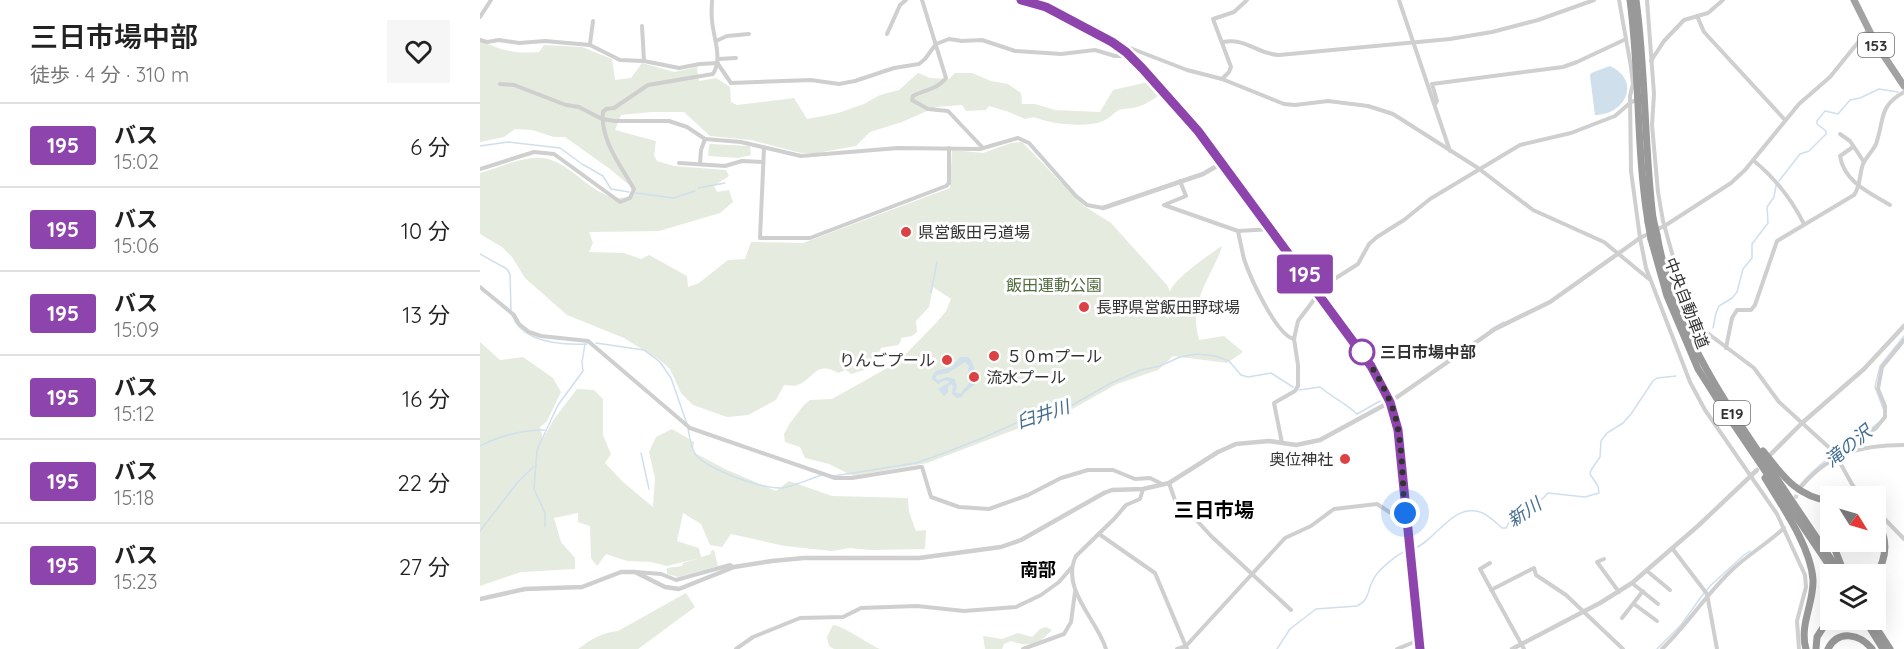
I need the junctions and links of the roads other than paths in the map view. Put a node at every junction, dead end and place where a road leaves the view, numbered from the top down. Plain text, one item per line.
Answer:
1 (491, 0) edge
2 (712, 0) edge
3 (906, 0) edge
4 (922, 0) edge
5 (1021, 0) edge
6 (1247, 0) edge
7 (1399, 0) edge
8 (1594, 0) edge
9 (1619, 0) edge
10 (1630, 0) edge
11 (1636, 0) edge
12 (1647, 0) edge
13 (1723, 0) edge
14 (1854, 0) edge
15 (1697, 16) junction
16 (480, 17) edge
17 (593, 21) dead end
18 (642, 26) dead end
19 (1868, 30) junction
20 (749, 34) dead end
21 (887, 34) dead end
22 (1626, 39) junction
23 (480, 40) edge
24 (716, 41) junction
25 (1413, 41) junction
26 (1222, 42) junction
27 (936, 44) junction
28 (590, 45) junction
29 (1119, 47) junction
30 (1126, 52) junction
31 (736, 58) dead end
32 (644, 61) junction
33 (718, 61) junction
34 (1651, 62) junction
35 (1222, 79) junction
36 (500, 84) dead end
37 (1904, 86) edge
38 (1904, 92) edge
39 (1636, 100) dead end
40 (1630, 103) junction
41 (1435, 104) junction
42 (602, 119) junction
43 (1785, 120) junction
44 (1840, 134) dead end
45 (705, 139) junction
46 (1853, 147) junction
47 (765, 148) junction
48 (949, 148) junction
49 (983, 148) junction
50 (1450, 152) junction
51 (1753, 160) junction
52 (763, 162) junction
53 (1864, 162) junction
54 (679, 163) dead end
55 (1222, 163) junction
56 (699, 164) junction
57 (1478, 168) junction
58 (480, 169) edge
59 (1180, 181) junction
60 (1859, 186) junction
61 (1890, 205) dead end
62 (1102, 208) joint
63 (1651, 220) junction
64 (1804, 224) junction
65 (1666, 225) junction
66 (1272, 229) junction
67 (1238, 231) junction
68 (1654, 237) junction
69 (1640, 238) junction
70 (1619, 253) junction
71 (1649, 279) junction
72 (480, 287) edge
73 (1319, 293) junction
74 (1686, 303) junction
75 (1680, 304) dead end
76 (1668, 309) dead end
77 (1662, 313) junction
78 (1904, 326) edge
79 (1294, 339) junction
80 (1900, 342) edge
81 (1726, 349) junction
82 (1715, 385) junction
83 (1390, 402) junction
84 (1724, 410) junction
85 (1802, 423) junction
86 (1282, 443) junction
87 (1904, 445) edge
88 (1846, 453) junction
89 (1836, 455) junction
90 (1770, 456) dead end
91 (1757, 470) dead end
92 (1751, 476) junction
93 (1166, 484) junction
94 (1853, 486) edge
95 (1800, 488) tunnel mouth
96 (1143, 489) junction
97 (1820, 499) edge
98 (1405, 513) junction
99 (1786, 518) dead end
100 (1886, 520) edge
101 (1784, 526) junction
102 (1099, 534) junction
103 (1904, 539) edge
104 (1672, 548) junction
105 (1604, 559) dead end
106 (1490, 563) dead end
107 (1828, 564) edge
108 (1834, 564) edge
109 (734, 567) junction
110 (1072, 567) junction
111 (1647, 571) junction
112 (635, 572) junction
113 (1252, 574) junction
114 (1632, 583) junction
115 (1491, 590) junction
116 (1670, 590) dead end
117 (1076, 591) junction
118 (1643, 591) junction
119 (1619, 592) junction
120 (1706, 593) junction
121 (480, 599) edge
122 (1634, 604) junction
123 (1659, 604) dead end
124 (1291, 610) dead end
125 (1584, 611) junction
126 (1623, 618) dead end
127 (1657, 621) dead end
128 (1823, 630) edge
129 (1871, 630) edge
130 (1879, 630) edge
131 (1419, 640) junction
132 (1522, 647) edge
133 (1186, 648) edge
134 (736, 649) edge
135 (1023, 649) edge
136 (1106, 649) edge
137 (1177, 649) edge
138 (1397, 649) edge
139 (1420, 649) edge
140 (1512, 649) edge
141 (1623, 649) edge
142 (1662, 649) edge
143 (1717, 649) edge
144 (1799, 649) edge
145 (1806, 649) edge
146 (1819, 649) edge
147 (1828, 649) edge
148 (1872, 649) edge
149 (1883, 649) edge
150 (1891, 649) edge

1 - 16 street
2 - 24 street
3 - 21 street
4 - 27 street
5 - 29 street
6 - 26 street
7 - 25 street
8 - 25 street
9 - 22 street
10 - 63 highway, 中央自動車道 / E19
11 - 63 highway, 中央自動車道 / E19
12 - 34 street
13 - 15 street
14 - 19 highway, 153
15 - 34 street
15 - 43 street
17 - 28 street
18 - 32 street
19 - 37 highway, 153
19 - 43 street
20 - 24 street
22 - 40 street
22 - 41 street
23 - 28 street
24 - 33 street
25 - 26 street
25 - 41 street
26 - 35 street
27 - 30 street
27 - 33 street
27 - 49 street
28 - 32 street
29 - 30 street
29 - 35 street
30 - 55 street
31 - 33 street
32 - 33 street
33 - 42 street
34 - 65 street
35 - 50 street
36 - 42 street
38 - 53 street
39 - 40 street
40 - 57 street
40 - 69 street
41 - 50 street
42 - 45 street
42 - 58 street
43 - 51 street
44 - 46 street
45 - 47 street
45 - 56 street
46 - 53 street
46 - 60 street
47 - 48 street
47 - 52 street
48 - 49 street
48 - 52 street
49 - 62 street
50 - 57 street
51 - 64 street
51 - 65 street
52 - 56 street
53 - 60 street
54 - 56 street
55 - 59 street
55 - 66 street
57 - 70 street
57 - 73 street
59 - 62 street
59 - 67 street
60 - 61 street
60 - 64 street
63 - 68 highway, 中央自動車道 / E19, bridge
64 - 81 street
65 - 69 street
65 - 74 street
66 - 67 street
66 - 73 street
67 - 79 street
68 - 82 highway, 中央自動車道 / E19
68 - 84 highway, 中央自動車道 / E19
69 - 70 street
69 - 71 street
70 - 71 street
70 - 83 street
71 - 77 street
72 - 93 street
73 - 79 street
73 - 83 street
74 - 75 street
74 - 81 street
76 - 77 street
77 - 92 street
78 - 80 street
79 - 86 street
80 - 85 street
80 - 88 street
81 - 85 street
82 - 97 highway
82 - 108 highway, 中央自動車道 / E19
83 - 86 street
83 - 98 street
84 - 107 highway, 中央自動車道 / E19
84 - 145 highway
85 - 89 street
85 - 90 street
86 - 93 street
87 - 88 street
88 - 89 street
89 - 94 street
89 - 95 street
91 - 92 street
92 - 101 street
92 - 104 street
93 - 96 street
93 - 113 street
96 - 102 street
96 - 109 street
98 - 113 street
98 - 131 street
99 - 101 street
100 - 103 street
101 - 120 street
101 - 144 street
102 - 110 street
102 - 133 street
104 - 111 street
104 - 120 street
105 - 119 street
106 - 115 street
109 - 112 street
109 - 112 street
110 - 117 street
110 - 134 street
111 - 114 street
111 - 116 street
112 - 121 street
113 - 124 street
113 - 133 street
114 - 118 street
114 - 119 street
115 - 125 street
115 - 132 street
117 - 135 street
117 - 136 street
118 - 122 street
118 - 123 street
119 - 125 street
120 - 142 street
120 - 143 street
122 - 126 street
122 - 127 street
125 - 132 street
125 - 141 street
128 - 146 highway
129 - 149 highway
130 - 150 highway
131 - 138 street
131 - 139 street
132 - 140 street
133 - 137 street
147 - 148 highway

